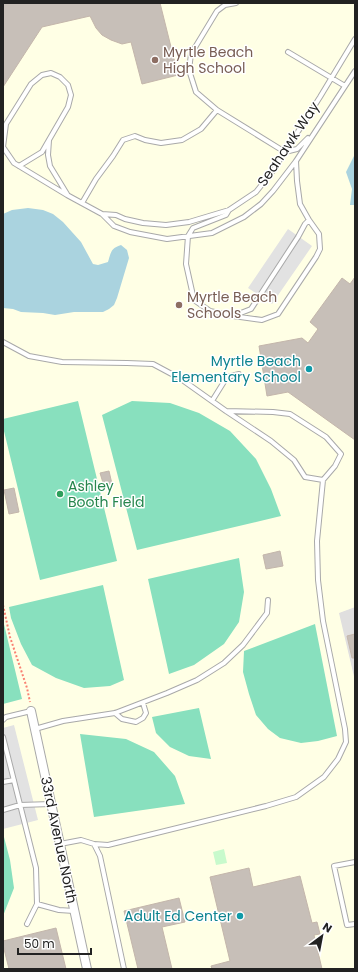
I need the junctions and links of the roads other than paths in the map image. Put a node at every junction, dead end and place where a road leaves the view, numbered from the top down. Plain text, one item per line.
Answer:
1 (236, 3) edge
2 (355, 39) edge
3 (288, 52) dead end
4 (355, 71) edge
5 (331, 77) junction
6 (345, 86) junction
7 (217, 110) junction
8 (313, 134) junction
9 (49, 138) junction
10 (286, 152) junction
11 (296, 161) junction
12 (19, 166) junction
13 (67, 195) junction
14 (82, 203) junction
15 (229, 210) junction
16 (102, 214) junction
17 (309, 220) junction
18 (188, 236) junction
19 (233, 316) junction
20 (3, 342) edge
21 (239, 374) dead end
22 (212, 401) junction
23 (226, 411) junction
24 (323, 480) junction
25 (268, 600) dead end
26 (143, 703) junction
27 (31, 711) joint
28 (115, 713) junction
29 (3, 720) edge
30 (35, 729) junction
31 (3, 737) edge
32 (5, 753) edge
33 (14, 780) junction
34 (3, 782) edge
35 (50, 804) junction
36 (20, 805) junction
37 (3, 810) edge
38 (59, 844) junction
39 (94, 844) junction
40 (355, 862) edge
41 (37, 904) junction
42 (74, 911) junction
43 (27, 924) dead end
44 (355, 924) edge
45 (87, 969) edge
46 (124, 969) edge

1 - 7 lane
2 - 5 lane, Seahawk Way
3 - 5 lane
4 - 6 lane, Seahawk Way
5 - 6 lane
5 - 10 lane, Seahawk Way
6 - 8 lane, Seahawk Way
7 - 10 lane
7 - 14 lane
8 - 10 lane
8 - 11 lane, Seahawk Way
9 - 12 lane, Seahawk Way
9 - 12 lane, Seahawk Way
9 - 13 lane
10 - 15 lane, Seahawk Way
11 - 17 lane
11 - 18 lane, Seahawk Way
12 - 13 lane, Seahawk Way
13 - 14 lane, Seahawk Way
14 - 16 lane, Seahawk Way
15 - 16 lane, Seahawk Way
15 - 18 lane
16 - 18 lane, Seahawk Way
17 - 19 lane
17 - 19 lane
18 - 19 lane
20 - 22 lane
21 - 22 lane
22 - 23 lane
23 - 24 lane
23 - 24 lane
24 - 39 lane
25 - 26 lane
26 - 28 lane
26 - 28 lane
27 - 29 lane
27 - 30 street, 33rd Avenue North
28 - 30 lane
30 - 35 street, 33rd Avenue North
31 - 32 lane
32 - 33 lane
33 - 34 lane
33 - 36 lane
35 - 36 lane
35 - 38 street, 33rd Avenue North
36 - 37 lane
36 - 41 lane
38 - 39 lane
38 - 42 street, 33rd Avenue North
39 - 46 lane
40 - 44 lane
41 - 42 lane
41 - 43 lane
42 - 45 street, 33rd Avenue North

